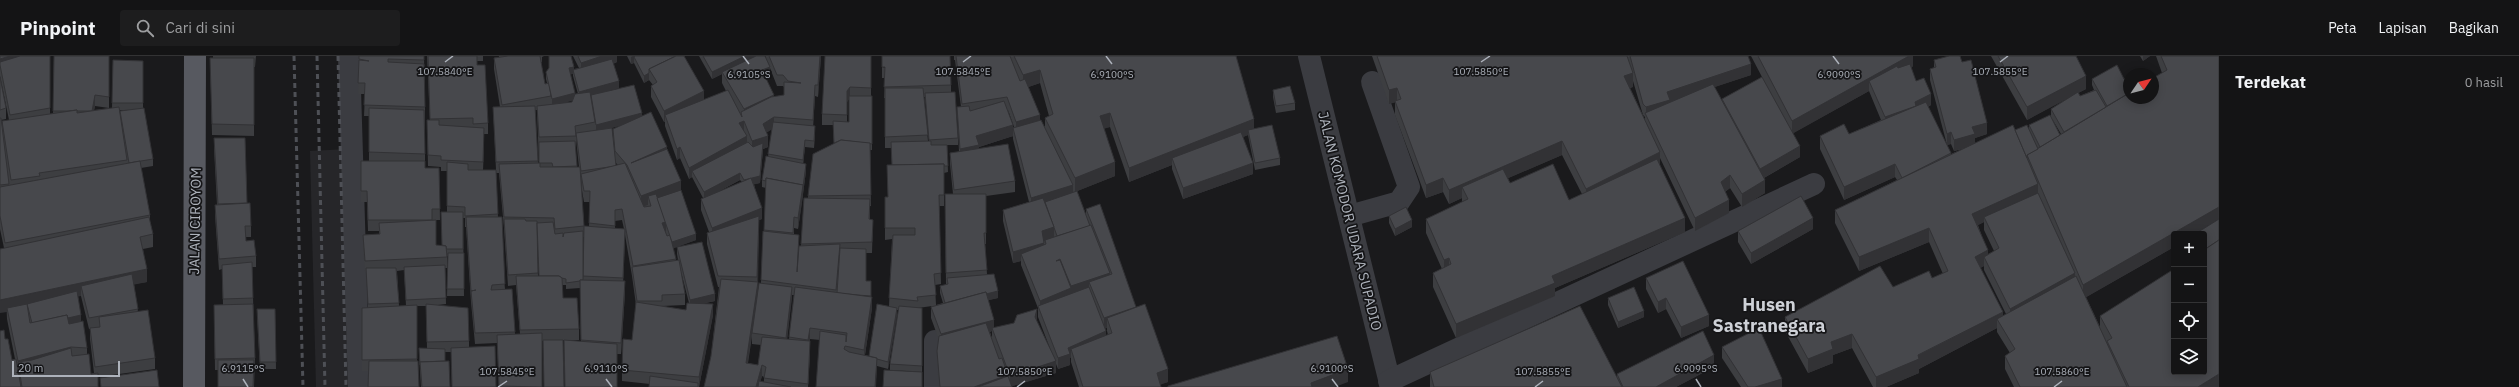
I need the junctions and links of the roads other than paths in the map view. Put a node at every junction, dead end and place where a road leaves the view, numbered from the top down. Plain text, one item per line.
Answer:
1 (195, 56) edge
2 (350, 56) edge
3 (1309, 56) edge
4 (1372, 82) dead end
5 (1814, 184) dead end
6 (1349, 216) junction
7 (935, 341) dead end
8 (1390, 384) edge
9 (194, 387) edge
10 (359, 387) edge
11 (935, 387) edge

1 - 9 main road, JALAN CIROYOM
2 - 10 street
3 - 6 street, JALAN KOMODOR UDARA SUPADIO
4 - 6 street
5 - 8 street
6 - 8 street, JALAN KOMODOR UDARA SUPADIO
7 - 11 street

